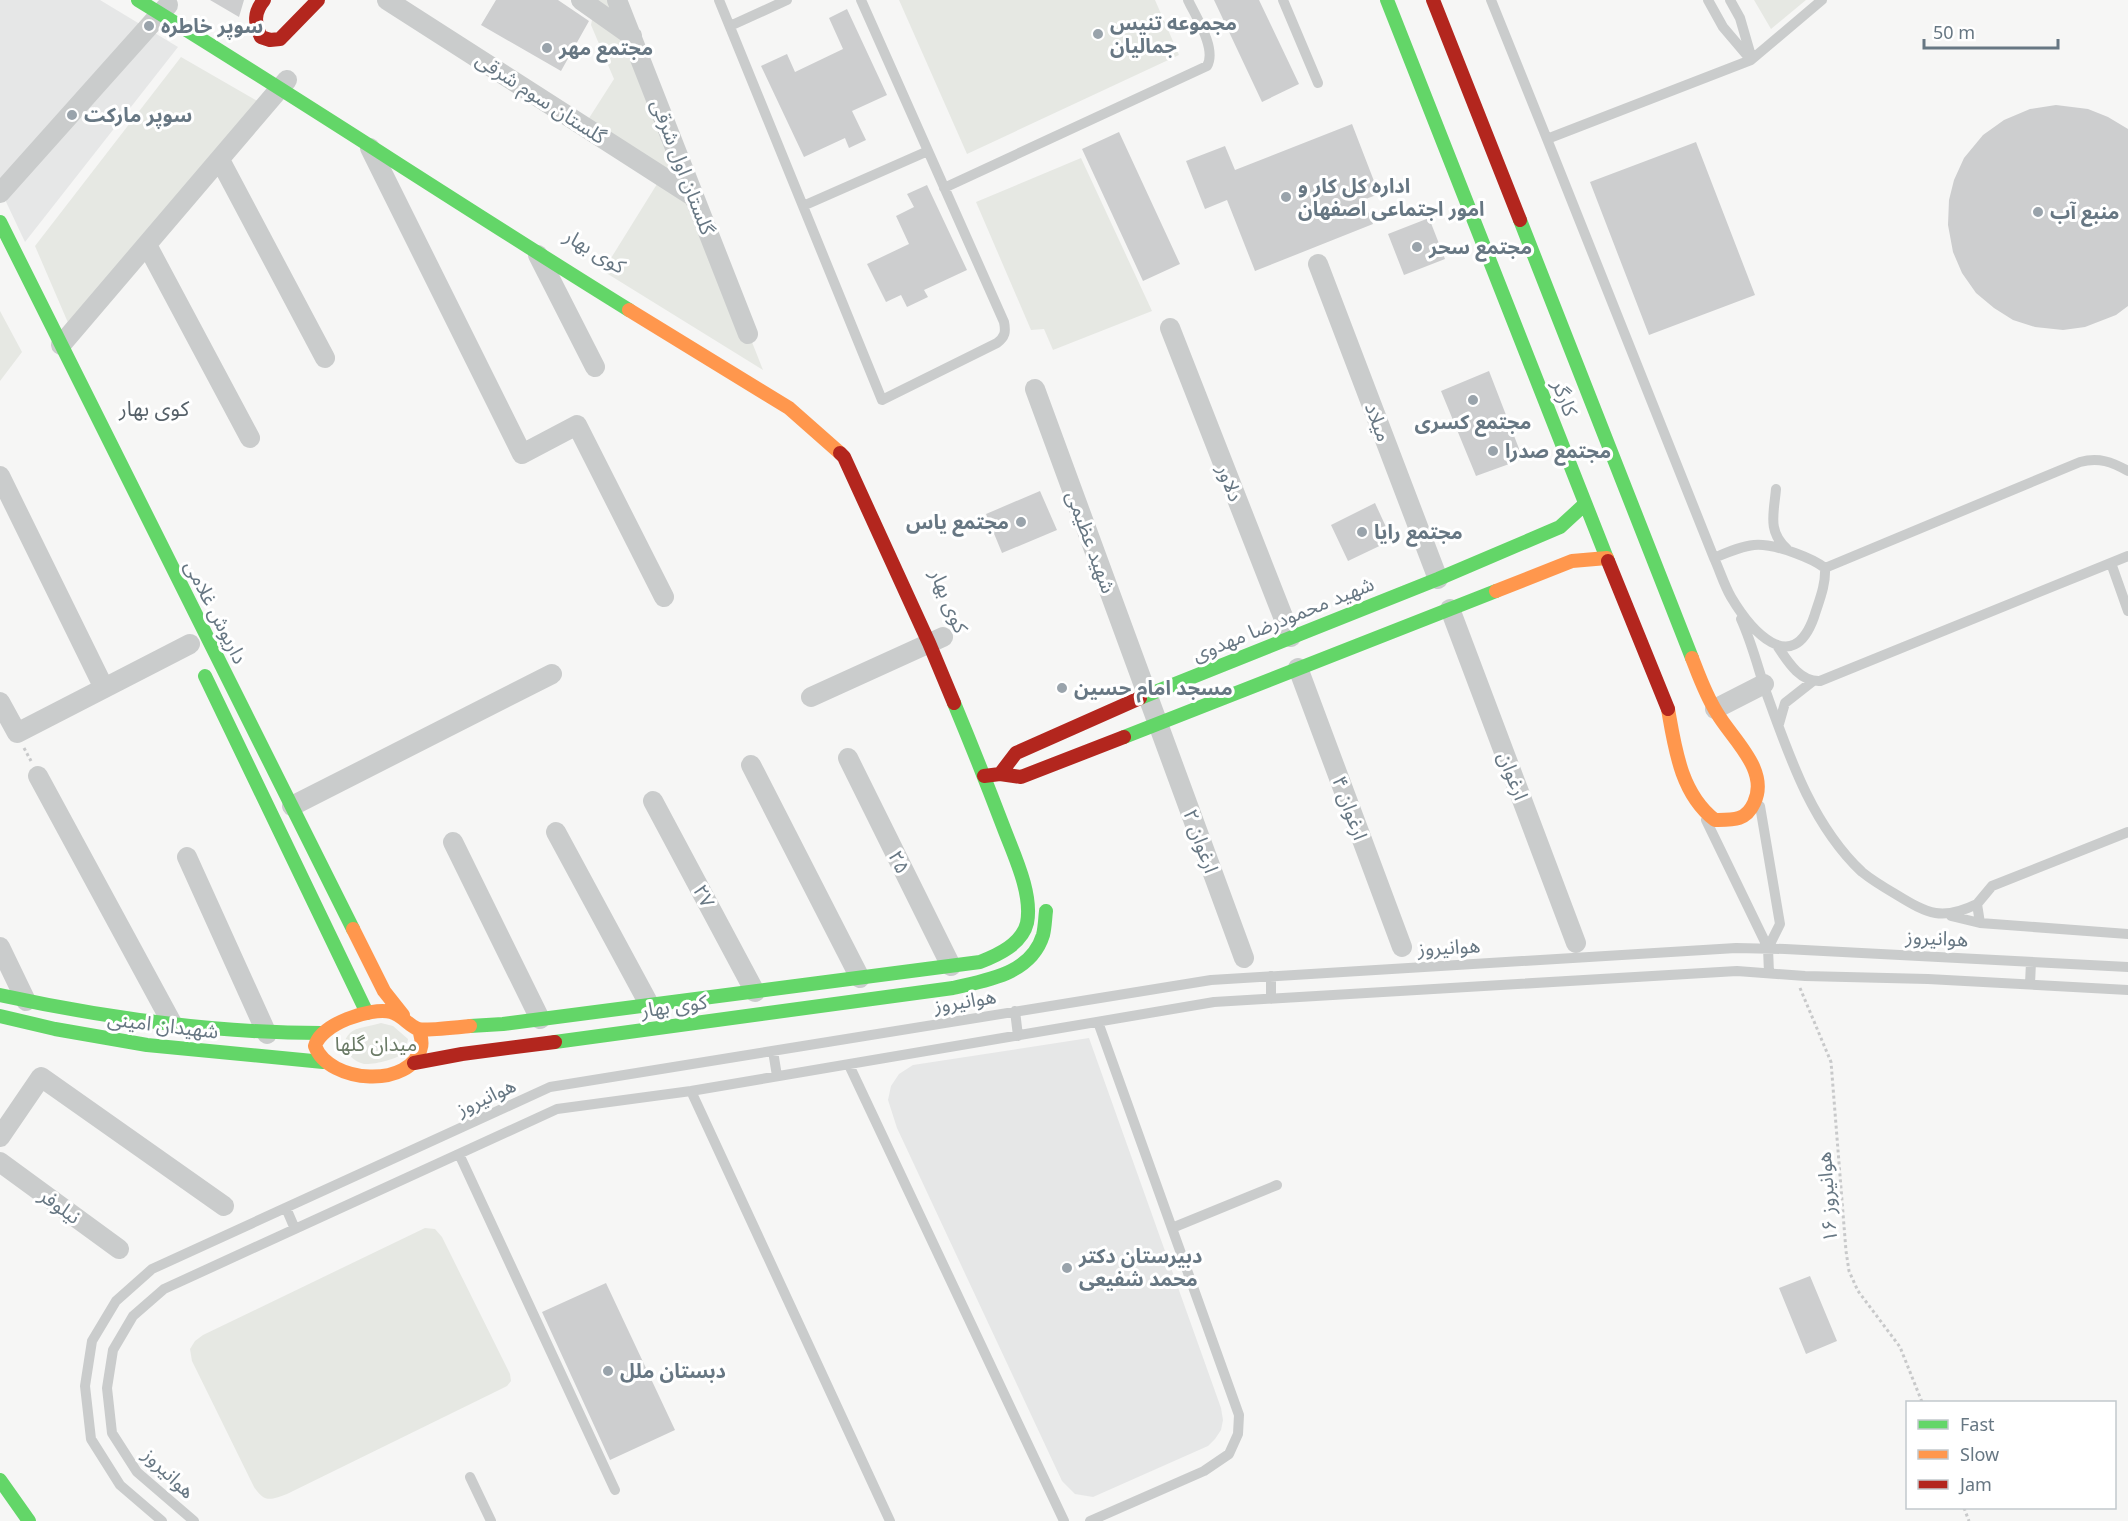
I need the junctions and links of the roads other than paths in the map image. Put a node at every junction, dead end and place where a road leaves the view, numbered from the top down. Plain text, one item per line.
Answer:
1 (138, 0) edge
2 (264, 0) edge
3 (318, 0) edge
4 (387, 0) edge
5 (580, 0) edge
6 (617, 0) edge
7 (719, 0) edge
8 (787, 0) edge
9 (861, 0) edge
10 (1188, 0) edge
11 (1283, 0) edge
12 (1387, 0) edge
13 (1433, 0) edge
14 (1491, 0) edge
15 (1708, 0) edge
16 (1730, 0) edge
17 (1822, 0) edge
18 (165, 6) edge
19 (730, 26) junction
20 (632, 36) junction
21 (1752, 60) junction
22 (285, 83) junction
23 (1318, 83) dead end
24 (1547, 139) junction
25 (373, 141) junction
26 (928, 151) junction
27 (220, 160) junction
28 (944, 188) junction
29 (0, 193) edge
30 (694, 197) junction
31 (803, 206) junction
32 (0, 222) edge
33 (147, 245) junction
34 (536, 252) junction
35 (1318, 264) dead end
36 (1170, 328) dead end
37 (748, 334) dead end
38 (62, 345) junction
39 (326, 358) dead end
40 (595, 367) dead end
41 (1035, 389) dead end
42 (794, 395) dead end
43 (105, 432) junction
44 (250, 438) dead end
45 (89, 441) dead end
46 (849, 443) dead end
47 (860, 459) dead end
48 (2128, 471) edge
49 (0, 476) edge
50 (1776, 489) dead end
51 (1585, 504) junction
52 (1789, 551) junction
53 (2128, 556) edge
54 (1607, 558) junction
55 (1714, 558) junction
56 (2111, 563) junction
57 (1825, 568) junction
58 (1444, 594) junction
59 (663, 597) dead end
60 (1732, 599) junction
61 (2128, 611) edge
62 (1291, 637) junction
63 (940, 639) junction
64 (1778, 647) junction
65 (192, 649) joint
66 (1298, 668) junction
67 (552, 674) dead end
68 (1813, 681) junction
69 (1764, 684) junction
70 (104, 688) junction
71 (1148, 694) junction
72 (811, 696) dead end
73 (0, 702) edge
74 (1715, 710) junction
75 (1158, 724) junction
76 (1779, 727) junction
77 (848, 758) dead end
78 (751, 765) dead end
79 (998, 768) junction
80 (38, 776) road end
81 (984, 776) junction
82 (1008, 794) dead end
83 (1758, 795) junction
84 (653, 801) dead end
85 (292, 806) junction
86 (1702, 810) junction
87 (556, 832) dead end
88 (2128, 832) edge
89 (453, 842) dead end
90 (187, 857) dead end
91 (1045, 897) dead end
92 (1977, 904) junction
93 (1946, 915) junction
94 (1980, 923) junction
95 (2128, 934) edge
96 (1576, 943) dead end
97 (0, 947) edge
98 (1402, 947) dead end
99 (1768, 948) junction
100 (1244, 958) dead end
101 (2031, 962) junction
102 (951, 966) junction
103 (2128, 967) edge
104 (1769, 974) junction
105 (1271, 976) junction
106 (860, 978) junction
107 (2030, 984) junction
108 (2128, 990) edge
109 (755, 992) junction
110 (0, 995) edge
111 (1270, 999) junction
112 (26, 1001) junction
113 (650, 1006) junction
114 (1016, 1011) junction
115 (367, 1013) junction
116 (403, 1015) junction
117 (0, 1016) edge
118 (540, 1019) junction
119 (1098, 1022) junction
120 (173, 1025) junction
121 (419, 1029) junction
122 (321, 1033) junction
123 (267, 1034) junction
124 (1018, 1036) junction
125 (772, 1051) junction
126 (323, 1062) junction
127 (414, 1063) junction
128 (849, 1065) junction
129 (777, 1076) junction
130 (691, 1091) junction
131 (0, 1137) edge
132 (459, 1154) junction
133 (0, 1162) edge
134 (1277, 1185) dead end
135 (224, 1206) dead end
136 (286, 1208) junction
137 (1172, 1228) junction
138 (295, 1229) junction
139 (119, 1249) dead end
140 (470, 1477) dead end
141 (0, 1480) edge
142 (615, 1490) dead end
143 (29, 1521) edge
144 (162, 1521) edge
145 (194, 1521) edge
146 (491, 1521) edge
147 (890, 1521) edge
148 (1065, 1521) edge
149 (1090, 1521) edge

1 - 18 street, کوی بهار
2 - 3 street
4 - 30 street, گلستان سوم شرقی
5 - 20 street
6 - 20 street, گلستان اول شرقی
7 - 19 lane
8 - 19 lane
9 - 26 lane
10 - 28 lane
11 - 23 lane
12 - 51 street, کارگر
13 - 74 street, کارگر
14 - 24 lane
15 - 21 lane
16 - 21 lane
17 - 21 lane
18 - 22 street, کوی بهار
18 - 22 street, کوی بهار
18 - 29 street
19 - 31 lane
20 - 30 street, گلستان اول شرقی
21 - 24 lane
22 - 25 street, کوی بهار
22 - 27 street
24 - 55 lane
25 - 34 street, کوی بهار
25 - 42 street, کوی بهار
25 - 59 street
26 - 28 lane
26 - 31 lane
27 - 33 street
27 - 39 street
28 - 31 lane
30 - 37 street, گلستان اول شرقی
32 - 38 street, داریوش غلامی
33 - 38 street
33 - 44 street
34 - 40 street
34 - 63 street, کوی بهار
35 - 58 street, میلاد
36 - 62 street, دلاور
38 - 43 street, داریوش غلامی
41 - 71 street, شهید عظیمی
43 - 45 street
43 - 85 street, داریوش غلامی
46 - 47 street
48 - 57 lane
49 - 70 street
50 - 52 lane
51 - 54 street, کارگر
51 - 58 street, شهید محمودرضا مهدوی
52 - 55 lane
52 - 57 lane
53 - 56 lane
54 - 58 street, شهید محمودرضا مهدوی
54 - 86 street, کارگر
55 - 60 lane
56 - 61 lane
56 - 68 lane
57 - 64 lane
58 - 62 street, شهید محمودرضا مهدوی
58 - 66 street, شهید محمودرضا مهدوی
58 - 96 street, ارغوان
60 - 64 lane
60 - 69 lane
62 - 71 street, شهید محمودرضا مهدوی
63 - 72 street
63 - 81 street, کوی بهار
64 - 68 lane
65 - 70 street
65 - 115 street, داریوش غلامی
66 - 75 street, شهید محمودرضا مهدوی
66 - 98 street, ارغوان ۴
67 - 85 street
68 - 76 lane
69 - 74 street
69 - 76 lane
70 - 73 street
71 - 75 street, شهید عظیمی
71 - 79 street, شهید محمودرضا مهدوی
74 - 83 street, کارگر
75 - 79 street, شهید محمودرضا مهدوی
75 - 100 street, ارغوان ۲
76 - 93 lane
77 - 102 street, ۲۵
78 - 106 street
79 - 81 street
79 - 82 street
80 - 120 street
81 - 102 street, کوی بهار
83 - 86 street
83 - 99 lane
84 - 109 street, ۲۷
85 - 116 street, داریوش غلامی
86 - 99 lane
87 - 113 street
88 - 92 lane
89 - 118 street
90 - 123 street
91 - 127 street, کوی بهار
92 - 93 lane
92 - 94 lane
93 - 94 lane
94 - 95 lane
97 - 112 street
99 - 101 lane, هوانیروز
99 - 104 lane
99 - 105 lane, هوانیروز
101 - 103 lane, هوانیروز
101 - 107 lane
102 - 106 street, کوی بهار
104 - 107 lane, هوانیروز
104 - 111 lane, هوانیروز
105 - 111 lane
105 - 114 lane, هوانیروز
106 - 109 street, کوی بهار
107 - 108 lane, هوانیروز
109 - 113 street, کوی بهار
110 - 112 street, شهیدان امینی
111 - 119 lane, هوانیروز
112 - 120 street, شهیدان امینی
113 - 118 street, کوی بهار
114 - 124 lane
114 - 125 lane, هوانیروز
115 - 116 street
115 - 122 street
116 - 121 street
117 - 126 street, شهیدان امینی
118 - 121 street, کوی بهار
119 - 124 lane, هوانیروز
119 - 137 lane
120 - 123 street, شهیدان امینی
121 - 127 street
122 - 123 street, شهیدان امینی
122 - 126 street
124 - 128 lane, هوانیروز
125 - 129 lane
125 - 136 lane, هوانیروز
126 - 127 street, کوی بهار
128 - 129 lane, هوانیروز
128 - 148 lane
129 - 130 lane, هوانیروز
130 - 132 lane, هوانیروز
130 - 147 lane
131 - 135 street
132 - 138 lane, هوانیروز
132 - 142 lane
133 - 139 street, نیلوفر
134 - 137 lane
136 - 138 lane
136 - 144 lane, هوانیروز
137 - 149 lane
138 - 145 lane, هوانیروز
140 - 146 lane
141 - 143 street

